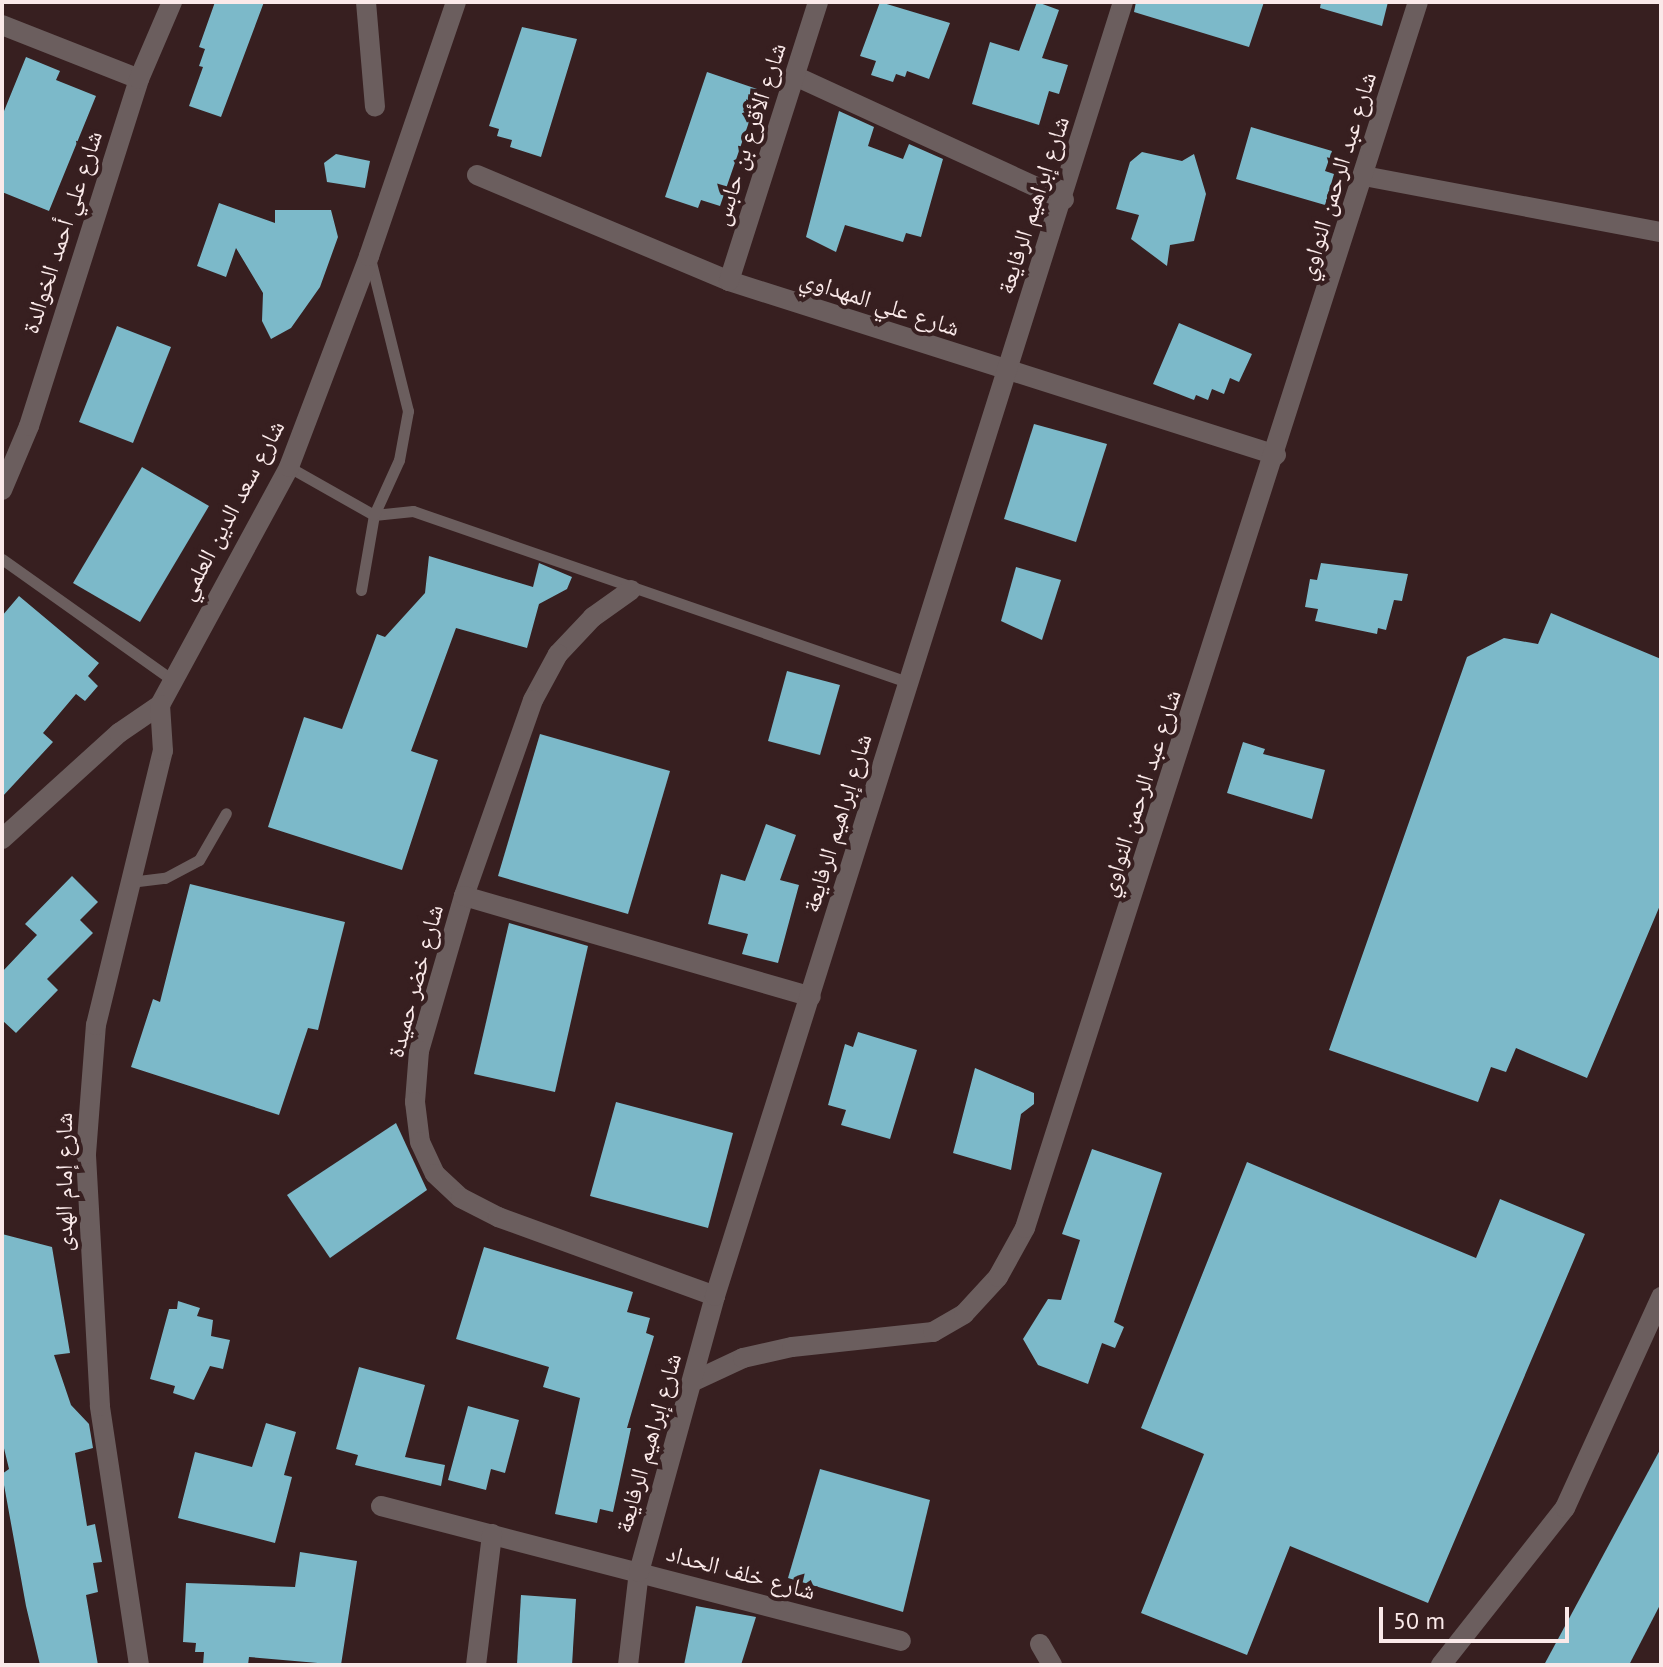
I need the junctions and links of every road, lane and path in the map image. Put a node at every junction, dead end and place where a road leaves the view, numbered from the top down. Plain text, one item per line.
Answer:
1 (172, 2) edge
2 (366, 2) edge
3 (456, 2) edge
4 (818, 2) edge
5 (1123, 2) edge
6 (1418, 2) edge
7 (2, 25) edge
8 (795, 76) junction
9 (139, 79) junction
10 (375, 107) dead end
11 (477, 175) dead end
12 (1364, 176) junction
13 (1064, 200) junction
14 (1661, 232) edge
15 (369, 256) junction
16 (729, 281) junction
17 (1007, 371) junction
18 (1276, 455) junction
19 (289, 467) junction
20 (2, 490) edge
21 (374, 515) junction
22 (2, 559) edge
23 (361, 590) dead end
24 (631, 590) junction
25 (172, 680) junction
26 (907, 682) junction
27 (160, 705) junction
28 (226, 813) dead end
29 (2, 839) edge
30 (130, 882) junction
31 (464, 896) junction
32 (811, 997) junction
33 (715, 1296) junction
34 (1661, 1297) edge
35 (694, 1381) junction
36 (381, 1506) dead end
37 (492, 1534) junction
38 (639, 1572) junction
39 (901, 1641) dead end
40 (1040, 1644) dead end
41 (139, 1665) edge
42 (476, 1665) edge
43 (628, 1665) edge
44 (1052, 1665) edge
45 (1441, 1665) edge

1 - 9 street, شارع علي أحمد الخوالدة
2 - 10 street
3 - 15 street, شارع سعد الدين العلمي
4 - 8 street, شارع الأقرع بن حابس
5 - 13 street, شارع إبراهيم الرفايعة
6 - 12 street, شارع عبد الرحمن النواوي
7 - 9 street
8 - 13 street
8 - 16 street, شارع الأقرع بن حابس
9 - 20 street, شارع علي أحمد الخوالدة
11 - 16 street, شارع علي المهداوي
12 - 14 street
12 - 18 street, شارع عبد الرحمن النواوي
13 - 17 street, شارع إبراهيم الرفايعة
15 - 19 street, شارع سعد الدين العلمي
15 - 21 lane
16 - 17 street, شارع علي المهداوي
17 - 18 street, شارع علي المهداوي
17 - 26 street, شارع إبراهيم الرفايعة
18 - 35 street, شارع عبد الرحمن النواوي
19 - 21 lane
19 - 25 street, شارع سعد الدين العلمي
21 - 23 lane
21 - 24 lane
22 - 25 lane
24 - 26 lane
24 - 31 street, شارع خضر حميدة
25 - 27 street, شارع سعد الدين العلمي
26 - 32 street, شارع إبراهيم الرفايعة
27 - 29 street
27 - 30 street, شارع إمام الهدى
28 - 30 lane
30 - 41 street, شارع إمام الهدى
31 - 32 street
31 - 33 street, شارع خضر حميدة
32 - 33 street, شارع إبراهيم الرفايعة
33 - 35 street, شارع إبراهيم الرفايعة
34 - 45 street
35 - 38 street, شارع إبراهيم الرفايعة
36 - 37 street, شارع خلف الحداد
37 - 38 street, شارع خلف الحداد
37 - 42 street
38 - 39 street, شارع خلف الحداد
38 - 43 street, شارع إبراهيم الرفايعة
40 - 44 street

